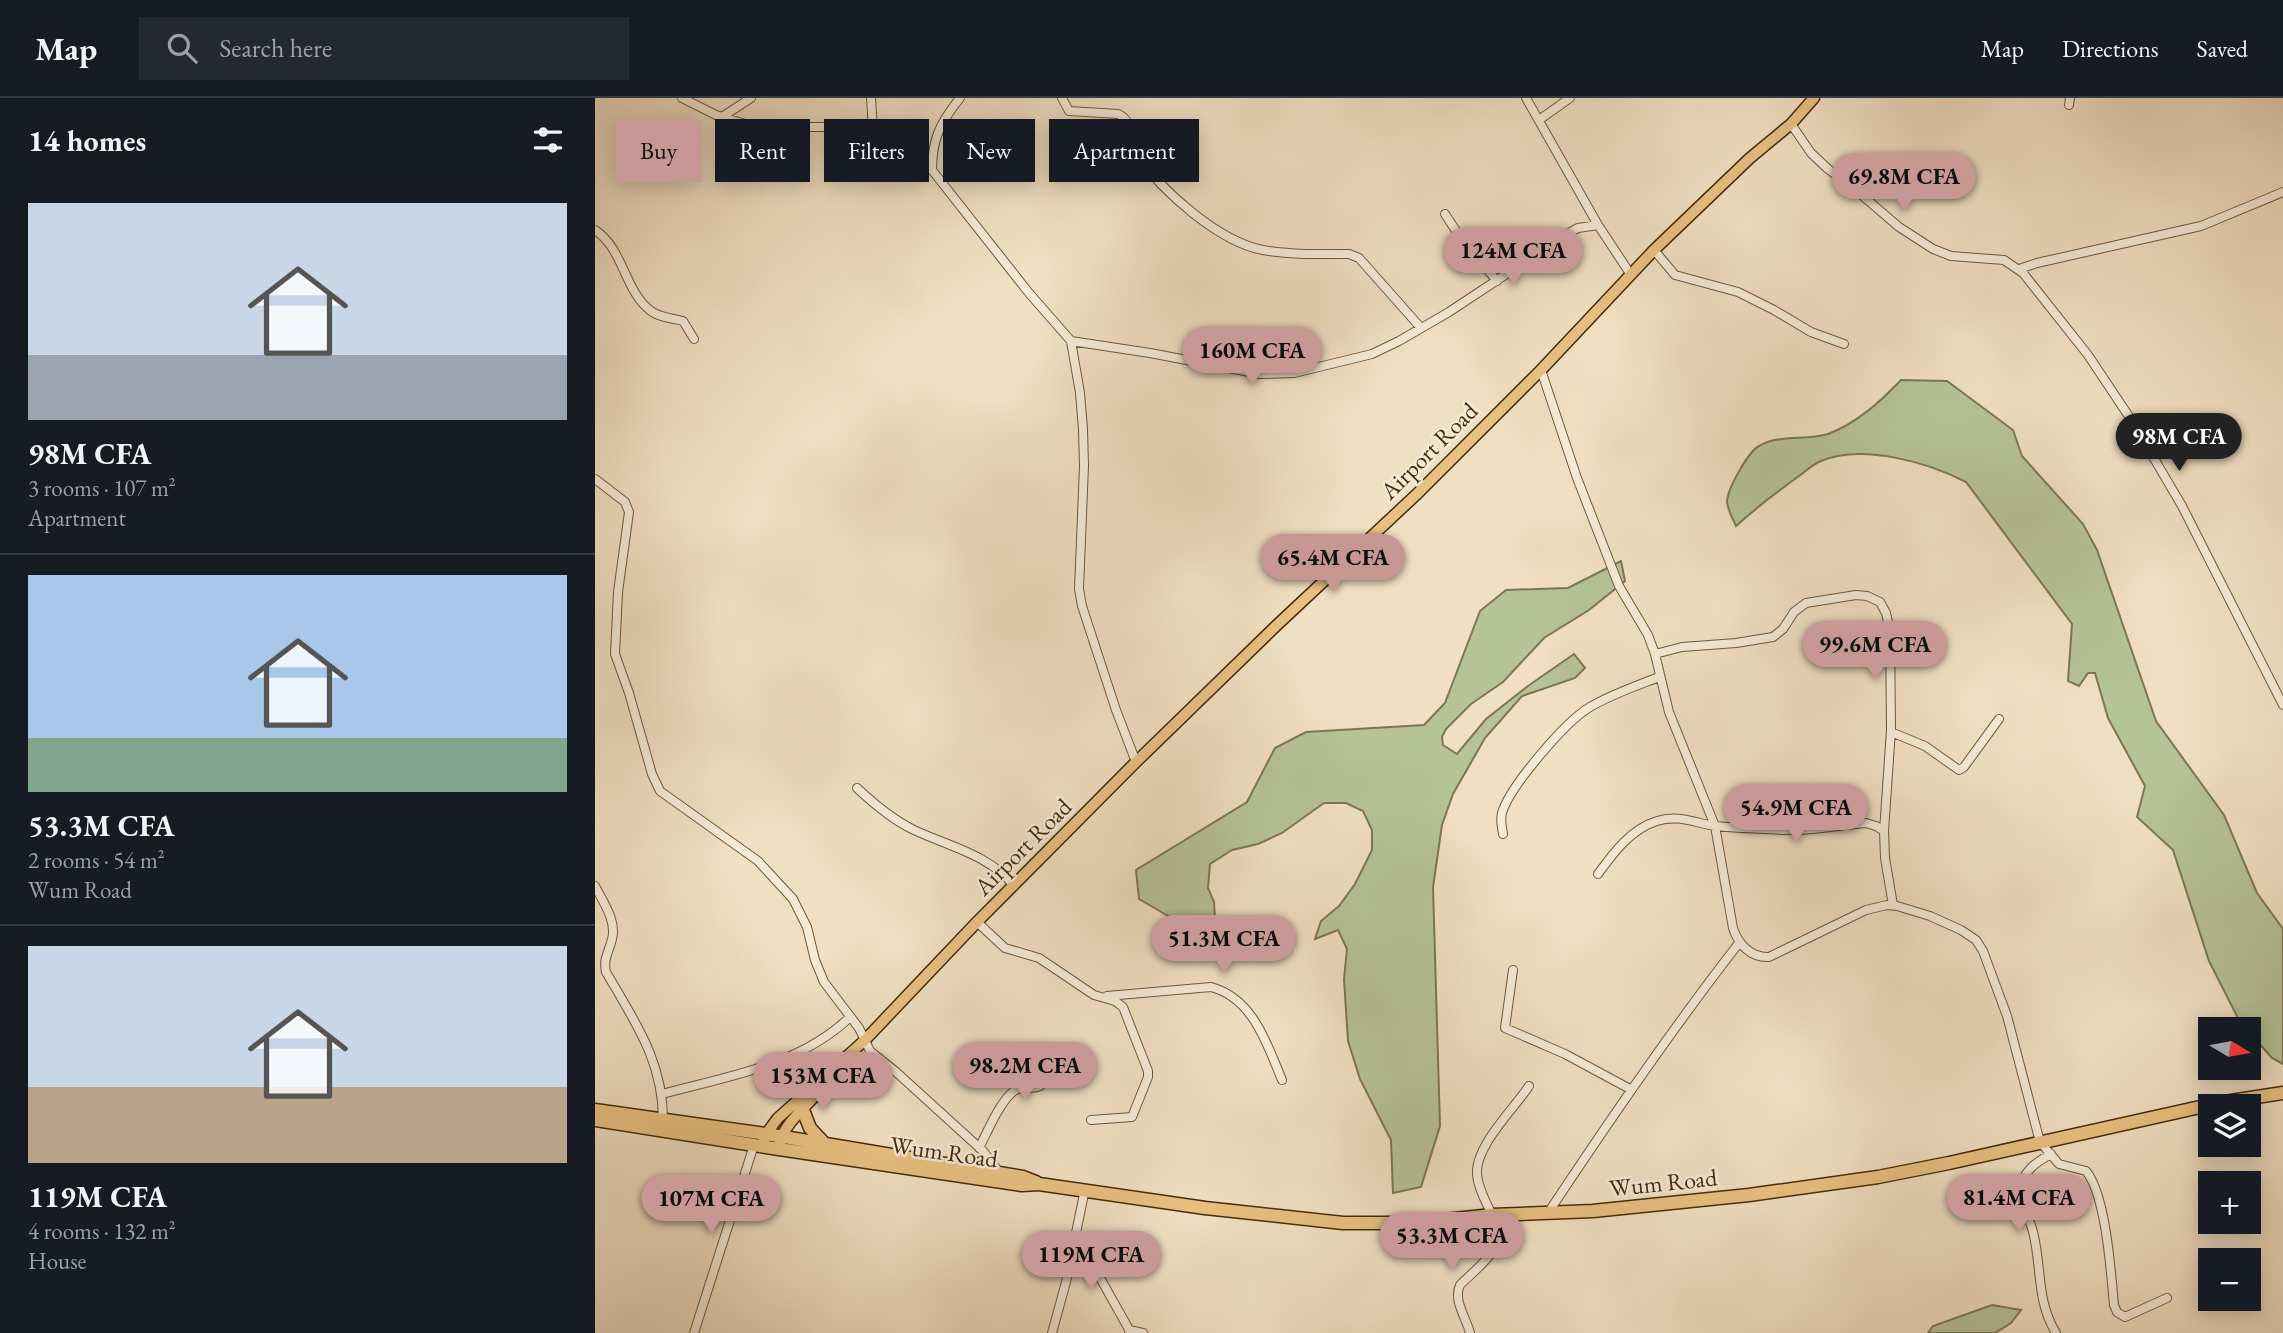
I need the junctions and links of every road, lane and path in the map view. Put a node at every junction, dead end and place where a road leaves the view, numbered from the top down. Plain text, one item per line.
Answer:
1 (682, 98) edge
2 (751, 98) edge
3 (871, 98) edge
4 (960, 98) edge
5 (1062, 98) edge
6 (1526, 98) edge
7 (1570, 98) edge
8 (1814, 98) edge
9 (722, 117) junction
10 (872, 119) edge
11 (1539, 120) junction
12 (1791, 124) junction
13 (824, 126) edge
14 (929, 168) edge
15 (932, 170) junction
16 (2283, 192) edge
17 (1445, 214) dead end
18 (1598, 225) junction
19 (595, 230) edge
20 (1654, 250) junction
21 (2019, 269) junction
22 (1631, 275) junction
23 (1497, 281) junction
24 (1421, 328) junction
25 (694, 339) dead end
26 (1070, 341) junction
27 (1844, 344) dead end
28 (1541, 370) junction
29 (595, 479) edge
30 (1655, 654) junction
31 (1659, 677) junction
32 (2283, 705) edge
33 (1999, 719) dead end
34 (1891, 732) junction
35 (1136, 762) junction
36 (857, 788) dead end
37 (1715, 826) junction
38 (1884, 831) junction
39 (1503, 834) dead end
40 (1598, 874) dead end
41 (595, 886) edge
42 (1014, 886) junction
43 (1893, 905) junction
44 (977, 922) junction
45 (1738, 943) junction
46 (1513, 970) dead end
47 (1100, 997) junction
48 (850, 1017) junction
49 (864, 1041) junction
50 (791, 1056) junction
51 (1047, 1058) dead end
52 (833, 1069) junction
53 (1282, 1080) dead end
54 (1529, 1086) dead end
55 (814, 1087) junction
56 (1630, 1089) junction
57 (2283, 1093) edge
58 (662, 1094) junction
59 (595, 1110) edge
60 (803, 1110) junction
61 (595, 1119) edge
62 (1091, 1120) dead end
63 (663, 1125) junction
64 (761, 1142) junction
65 (2040, 1142) junction
66 (780, 1143) junction
67 (824, 1144) junction
68 (981, 1150) junction
69 (2051, 1154) junction
70 (978, 1169) junction
71 (1000, 1173) junction
72 (1039, 1184) junction
73 (1085, 1189) junction
74 (1548, 1213) junction
75 (1496, 1215) junction
76 (1076, 1236) junction
77 (2167, 1298) dead end
78 (1130, 1331) edge
79 (694, 1333) edge
80 (1052, 1333) edge
81 (1143, 1333) edge
82 (1470, 1333) edge
83 (2056, 1333) edge

1 - 9 street
2 - 9 street
3 - 10 street
4 - 15 street
5 - 24 street
6 - 11 street
7 - 11 street
8 - 12 main road, Airport Road
9 - 13 street
11 - 18 street
12 - 20 main road, Airport Road
12 - 21 street
14 - 15 street
15 - 26 street
16 - 21 street
17 - 23 street
18 - 22 street
18 - 23 street
19 - 25 street
20 - 22 main road, Airport Road
20 - 27 street
21 - 32 street
22 - 28 main road, Airport Road
23 - 24 street
24 - 26 street
26 - 35 street
28 - 30 street
28 - 35 main road, Airport Road
29 - 48 street
30 - 31 street
30 - 34 street
31 - 37 street
31 - 39 street
33 - 34 street
34 - 38 street
35 - 42 main road, Airport Road
36 - 42 street
37 - 38 street
37 - 40 street
37 - 45 street
38 - 43 street
41 - 58 street
42 - 44 main road, Airport Road
43 - 45 street
43 - 65 street
44 - 47 street
44 - 49 main road, Airport Road
45 - 56 street
46 - 56 street
47 - 53 street
47 - 62 street
48 - 49 street
48 - 50 street
49 - 52 main road, Airport Road
49 - 68 street
50 - 55 street
50 - 58 street
51 - 68 street
52 - 55 main road, Airport Road
52 - 60 main road, Airport Road
54 - 75 street
55 - 64 main road, Airport Road
56 - 74 street
57 - 65 highway, Wum Road
58 - 63 street
59 - 63 highway, Wum Road
60 - 66 main road, Airport Road
60 - 67 highway
61 - 63 highway, Wum Road
63 - 64 highway, Wum Road
64 - 66 highway, Wum Road
64 - 79 street
65 - 69 street
65 - 74 highway, Wum Road
66 - 67 highway, Wum Road
66 - 72 highway, Wum Road
67 - 70 highway, Wum Road
68 - 70 street
68 - 71 street
69 - 77 street
69 - 83 street
70 - 71 highway, Wum Road
71 - 72 highway, Wum Road
72 - 73 highway, Wum Road
73 - 75 highway, Wum Road
73 - 76 street
74 - 75 highway, Wum Road
75 - 82 street
76 - 78 street
76 - 80 street
78 - 81 street

